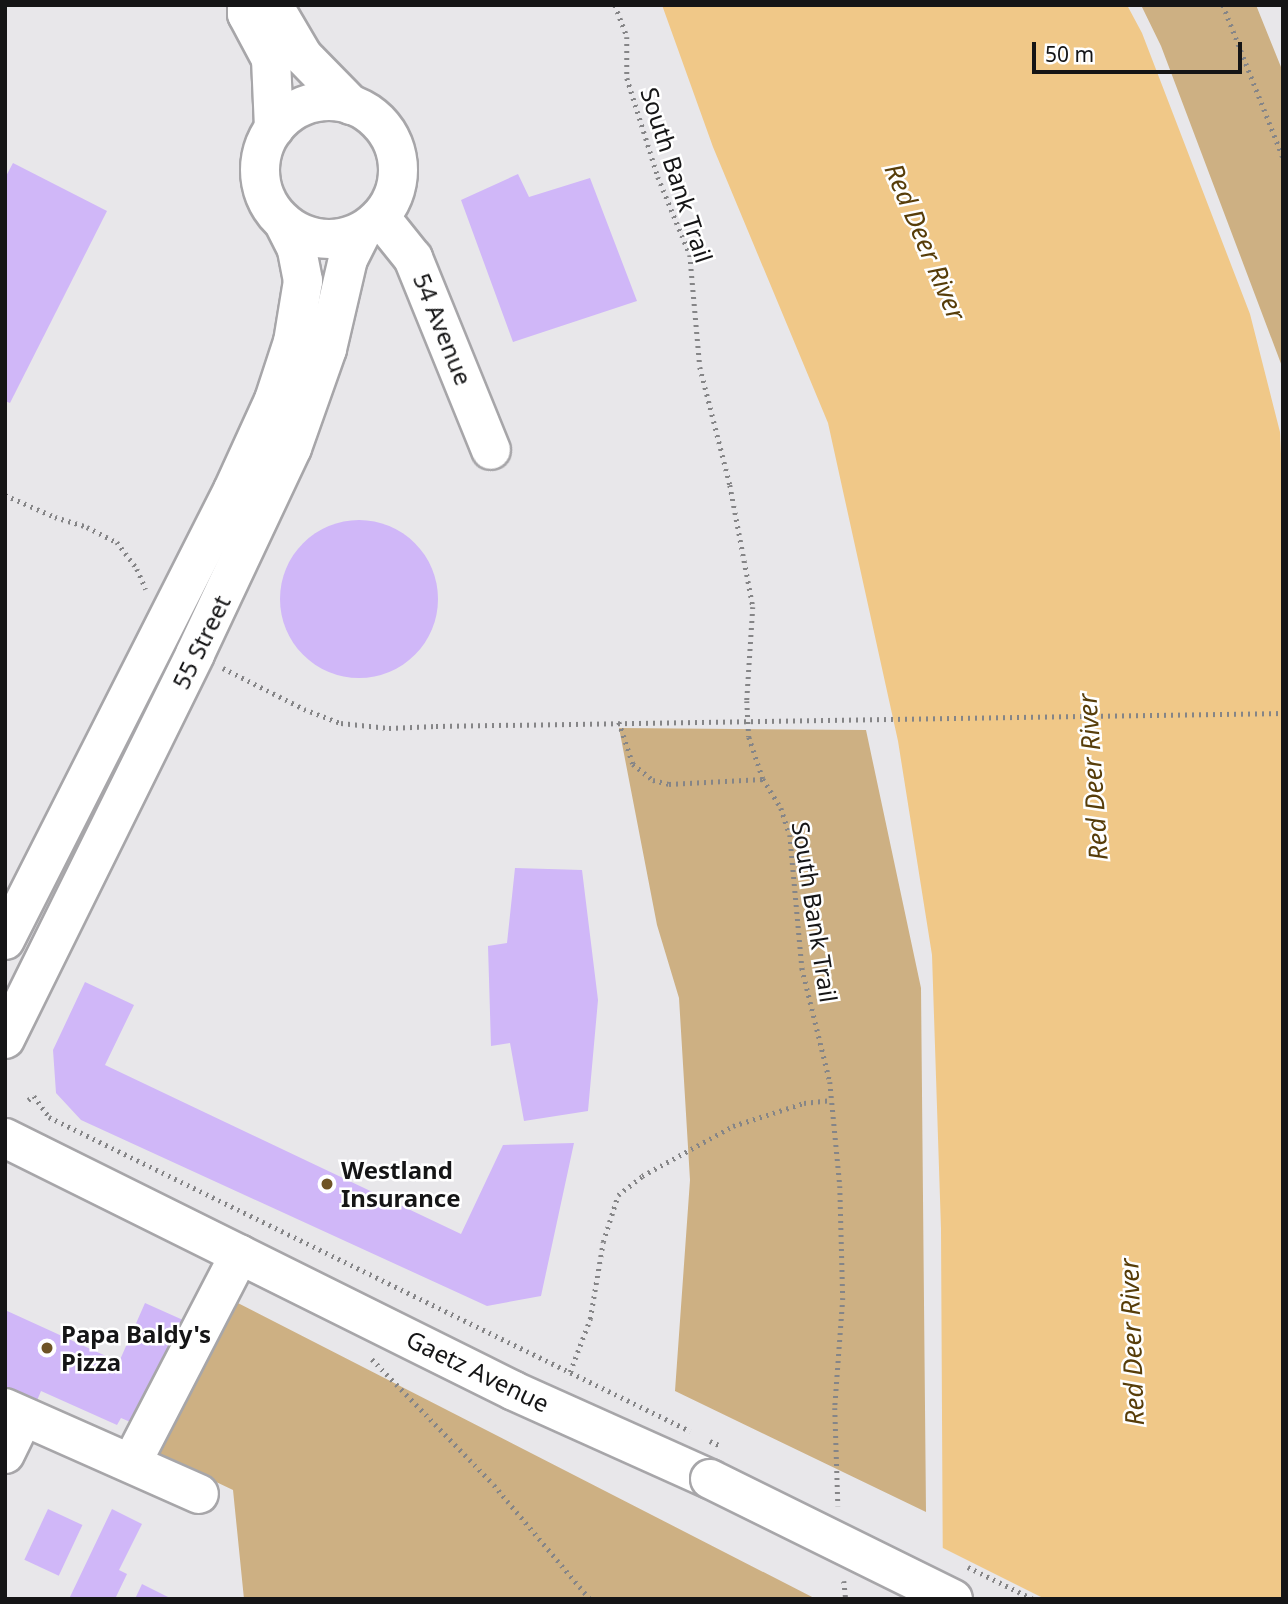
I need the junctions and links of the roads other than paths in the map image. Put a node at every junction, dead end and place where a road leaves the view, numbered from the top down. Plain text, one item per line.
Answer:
1 (247, 5) edge
2 (273, 5) edge
3 (351, 105) junction
4 (274, 129) junction
5 (285, 223) junction
6 (371, 224) junction
7 (491, 450) dead end
8 (5, 940) edge
9 (5, 1039) edge
10 (5, 1138) edge
11 (240, 1254) junction
12 (14, 1412) edge
13 (5, 1454) edge
14 (132, 1462) junction
15 (199, 1494) dead end
16 (953, 1599) edge

1 - 4 street
2 - 3 street
3 - 4 street
3 - 6 street
4 - 5 street
5 - 6 street
5 - 8 street, 55 Street
6 - 7 street, 54 Avenue
6 - 9 street, 55 Street
10 - 11 street, Gaetz Avenue
11 - 14 street
11 - 16 street, Gaetz Avenue, bridge
12 - 13 street
12 - 14 street
14 - 15 street

